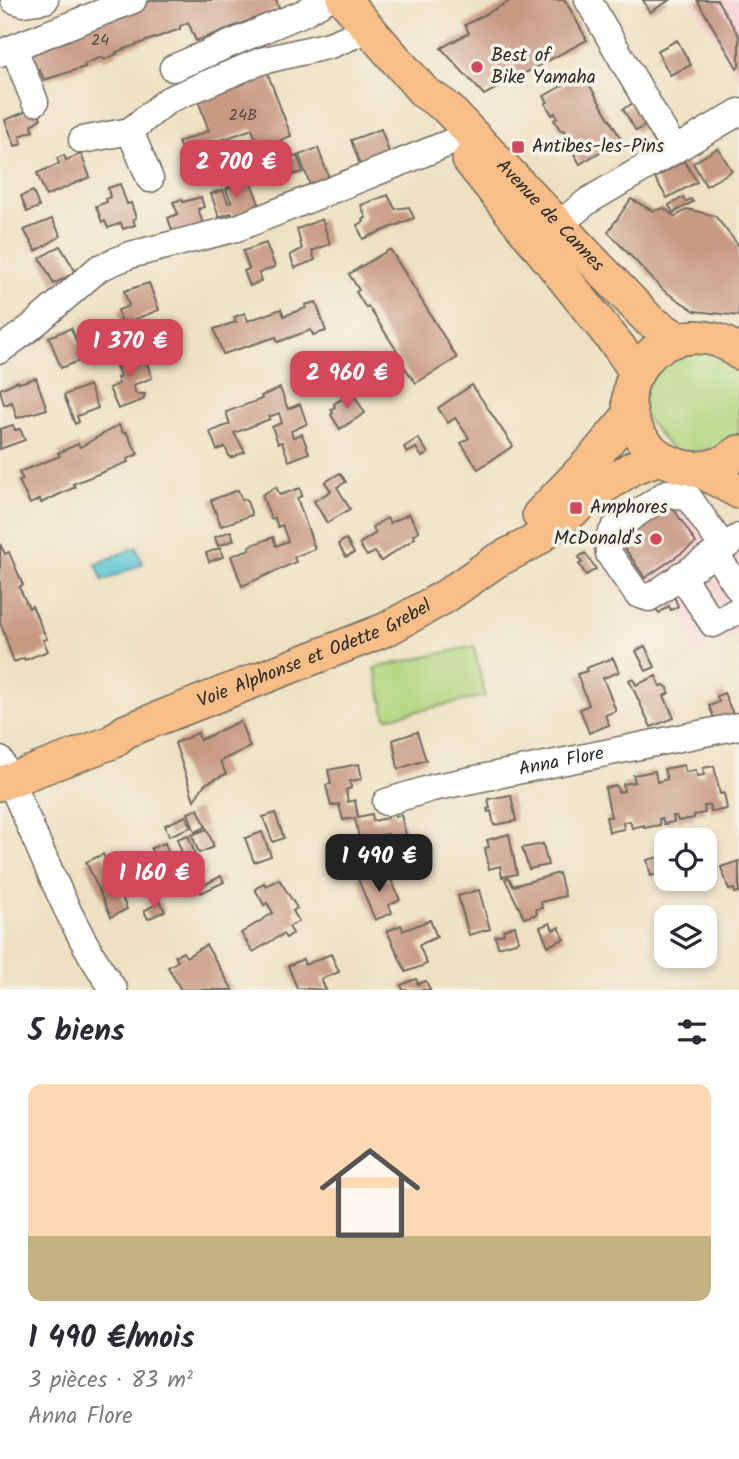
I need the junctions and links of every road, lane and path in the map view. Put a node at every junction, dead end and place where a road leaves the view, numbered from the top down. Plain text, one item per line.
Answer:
1 (14, 0) edge
2 (46, 0) edge
3 (133, 0) edge
4 (326, 0) edge
5 (344, 0) edge
6 (588, 0) edge
7 (369, 29) junction
8 (7, 51) edge
9 (173, 68) dead end
10 (35, 102) dead end
11 (739, 112) edge
12 (130, 131) junction
13 (462, 136) junction
14 (82, 140) dead end
15 (674, 149) junction
16 (150, 179) dead end
17 (506, 188) junction
18 (558, 225) junction
19 (678, 339) junction
20 (737, 348) edge
21 (0, 350) edge
22 (636, 373) junction
23 (631, 414) junction
24 (739, 452) edge
25 (660, 458) junction
26 (697, 469) junction
27 (739, 492) edge
28 (726, 546) edge
29 (496, 561) junction
30 (681, 575) junction
31 (739, 589) edge
32 (739, 610) edge
33 (739, 726) edge
34 (2, 771) edge
35 (386, 802) dead end
36 (114, 990) edge

1 - 2 street
3 - 8 street
4 - 9 street
5 - 7 main road, Avenue de Cannes
6 - 15 street
7 - 12 street
7 - 13 main road, Avenue de Cannes
8 - 10 street
11 - 15 street
12 - 14 street
12 - 16 street
13 - 17 main road, Avenue de Cannes
13 - 21 street
15 - 18 street
17 - 18 main road, Avenue de Cannes
17 - 22 main road, Avenue de Cannes
18 - 19 main road, Avenue de Cannes
19 - 20 main road
19 - 22 main road
22 - 23 main road
23 - 25 main road
23 - 29 main road, Voie Alphonse et Odette Grebel
24 - 26 main road
25 - 26 main road
25 - 29 main road, Voie Alphonse et Odette Grebel
26 - 27 main road
28 - 30 street
28 - 30 street
28 - 31 street
29 - 34 main road, Voie Alphonse et Odette Grebel
30 - 32 street
33 - 35 street, Anna Flore
34 - 36 street

